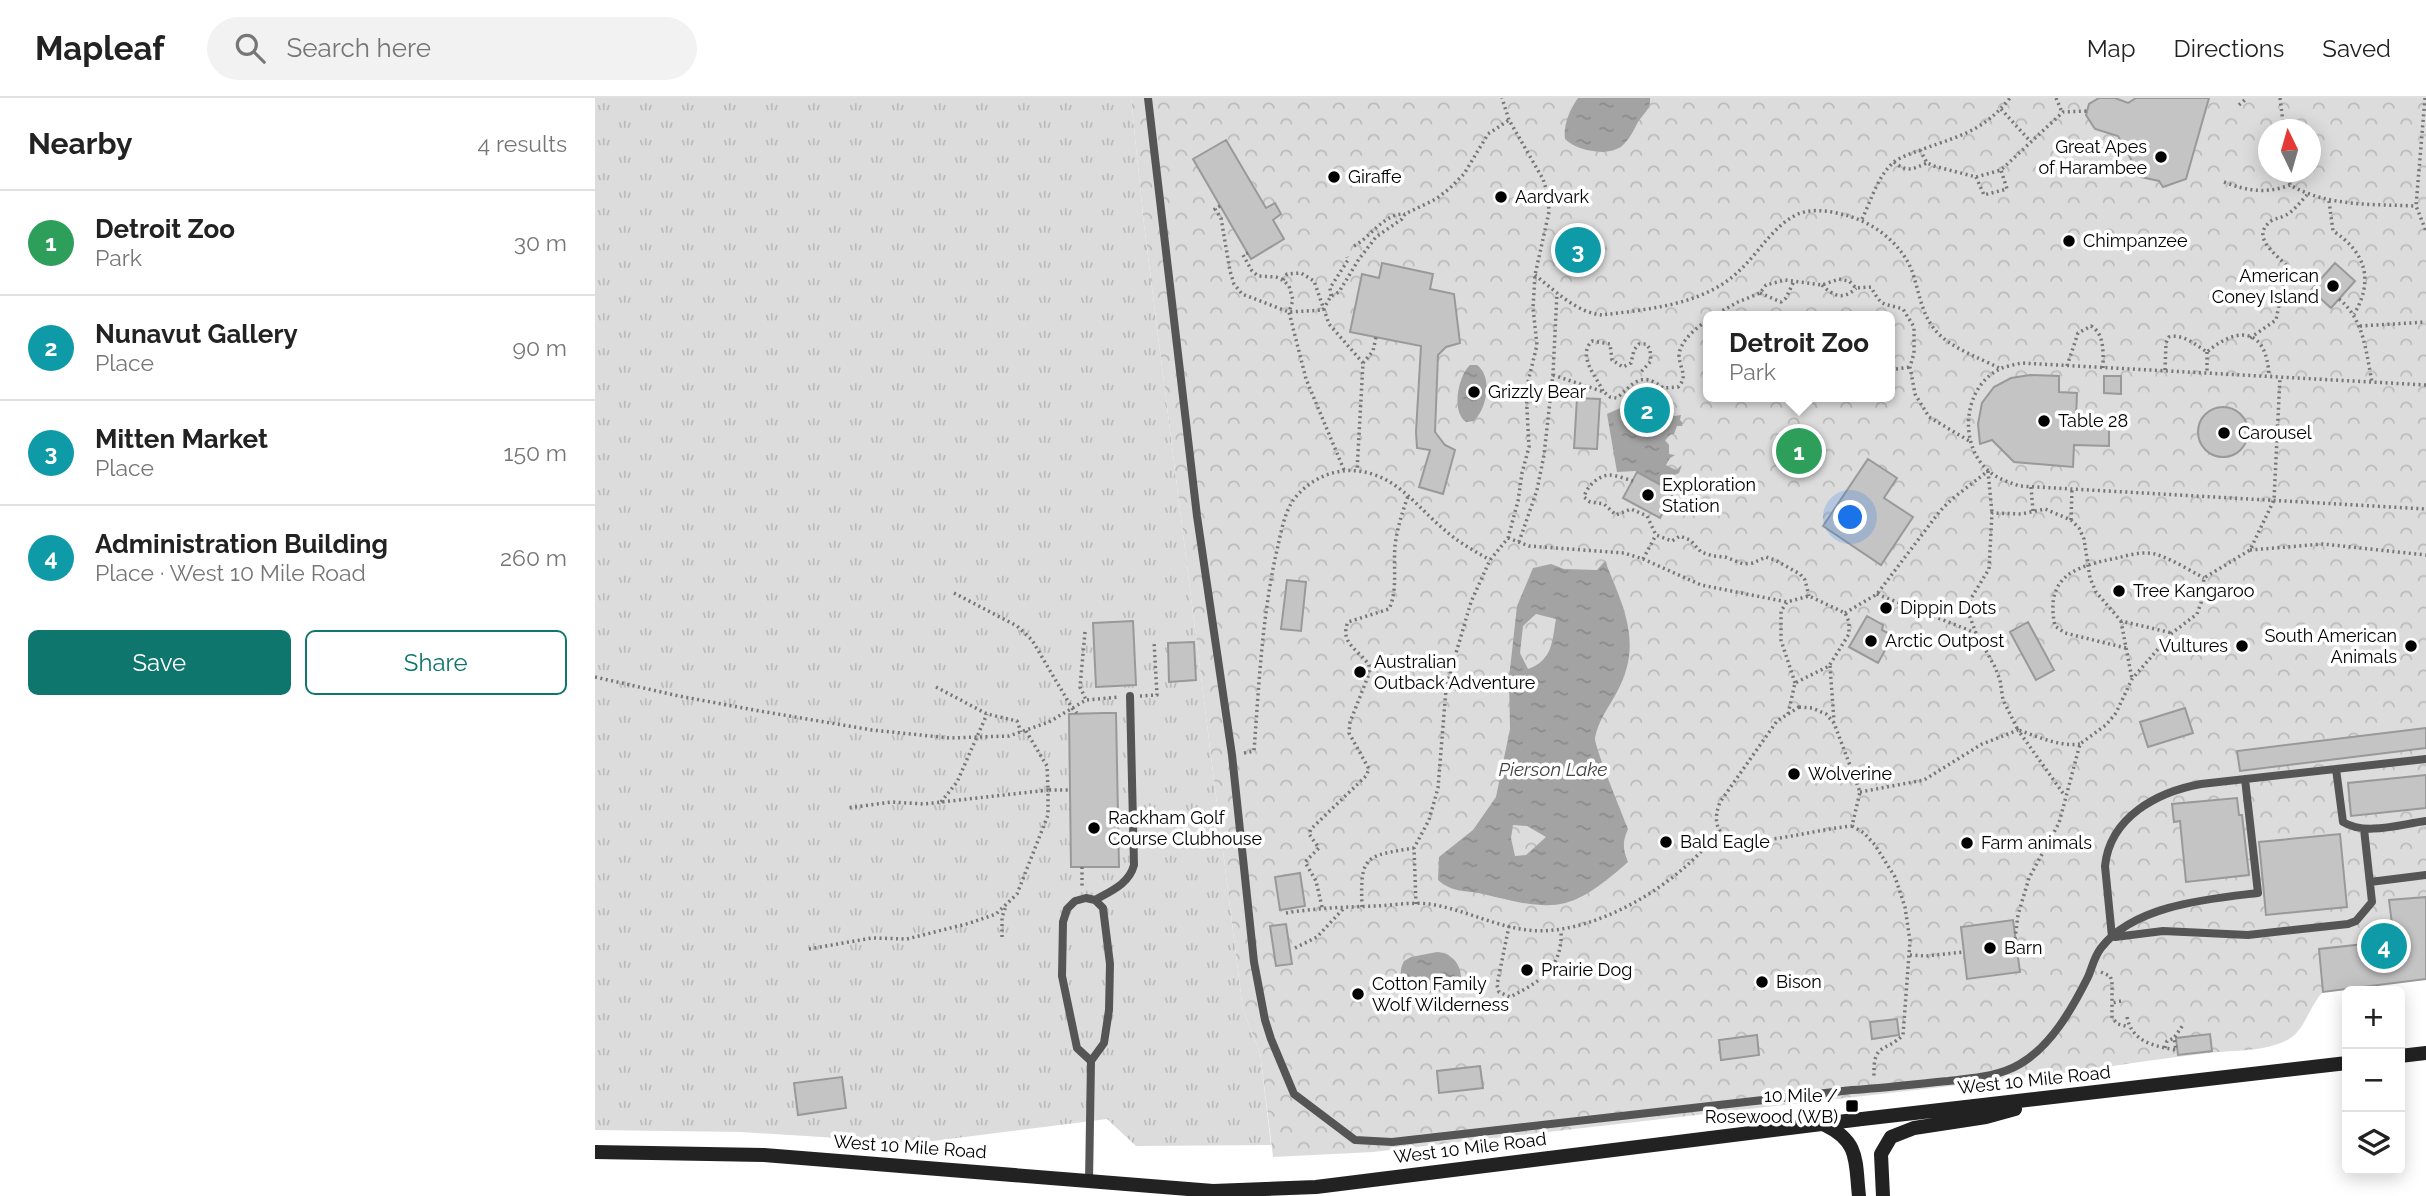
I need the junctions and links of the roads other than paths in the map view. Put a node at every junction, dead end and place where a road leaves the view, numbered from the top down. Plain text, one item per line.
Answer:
1 (1147, 98) edge
2 (1130, 696) road end
3 (2426, 759) edge
4 (2336, 769) junction
5 (2245, 779) junction
6 (2426, 821) edge
7 (2364, 829) junction
8 (2426, 875) edge
9 (2369, 881) junction
10 (1091, 899) junction
11 (2112, 937) junction
12 (2426, 1053) edge
13 (2405, 1055) edge
14 (1091, 1061) junction
15 (2342, 1064) edge
16 (2058, 1097) junction
17 (1823, 1124) junction
18 (595, 1152) edge
19 (1089, 1182) junction
20 (1859, 1196) edge
21 (1883, 1196) edge

1 - 11 lane
2 - 10 lane
3 - 4 lane
4 - 5 lane
4 - 7 lane
5 - 11 lane
5 - 11 lane
6 - 7 lane
7 - 9 lane
8 - 9 lane
9 - 11 lane
10 - 14 lane
10 - 14 lane
12 - 13 main road
14 - 19 lane
15 - 16 main road, West 10 Mile Road
16 - 17 main road, West 10 Mile Road
16 - 21 main road
17 - 19 main road, West 10 Mile Road
17 - 20 main road
18 - 19 main road, West 10 Mile Road

